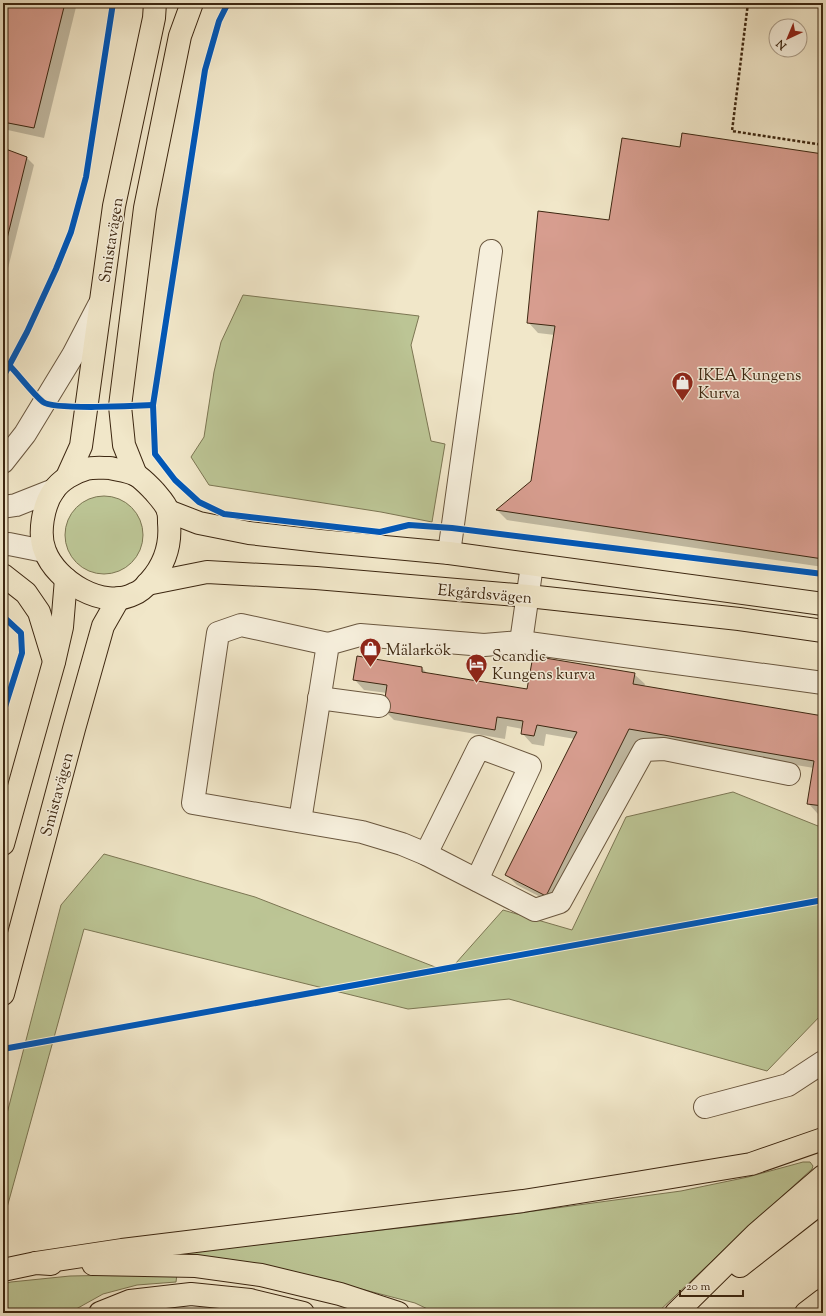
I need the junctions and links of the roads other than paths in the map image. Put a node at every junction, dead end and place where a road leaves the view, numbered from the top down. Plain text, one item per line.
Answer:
1 (155, 3) edge
2 (192, 3) edge
3 (491, 251) dead end
4 (101, 300) junction
5 (3, 462) edge
6 (136, 475) junction
7 (60, 484) junction
8 (3, 507) edge
9 (168, 511) junction
10 (3, 545) edge
11 (44, 551) junction
12 (448, 553) junction
13 (532, 565) junction
14 (3, 575) edge
15 (66, 580) junction
16 (147, 584) junction
17 (528, 596) junction
18 (119, 598) junction
19 (823, 604) edge
20 (823, 631) edge
21 (521, 642) junction
22 (328, 644) junction
23 (54, 662) junction
24 (823, 683) edge
25 (319, 698) junction
26 (379, 706) dead end
27 (789, 774) dead end
28 (300, 821) junction
29 (3, 844) edge
30 (426, 854) junction
31 (477, 880) junction
32 (3, 994) edge
33 (823, 1062) edge
34 (705, 1107) dead end
35 (823, 1139) edge
36 (823, 1176) edge
37 (823, 1201) edge
38 (36, 1263) junction
39 (3, 1270) edge
40 (823, 1300) edge
41 (100, 1313) edge
42 (303, 1313) edge
43 (398, 1313) edge
44 (678, 1313) edge
45 (806, 1313) edge

1 - 4 main road, Smistavägen
2 - 6 main road, Smistavägen
3 - 12 street
4 - 5 street
4 - 7 main road, Smistavägen
6 - 7 main road
6 - 9 main road
7 - 8 street
7 - 11 main road
9 - 12 main road, Ekgårdsvägen
9 - 16 main road
10 - 11 street
11 - 15 main road
12 - 13 main road, Ekgårdsvägen
13 - 17 street
13 - 19 main road, Ekgårdsvägen
14 - 23 main road
15 - 18 main road
15 - 23 main road
16 - 17 main road, Ekgårdsvägen
16 - 18 main road
17 - 20 main road, Ekgårdsvägen
17 - 21 street
18 - 32 main road, Smistavägen
21 - 22 street
21 - 24 street
22 - 25 street
22 - 28 street
23 - 29 main road
25 - 26 street
25 - 28 street
27 - 31 street
28 - 30 street
30 - 31 street
30 - 31 street
33 - 34 street
35 - 38 main road
36 - 44 main road
37 - 44 main road
38 - 39 main road
38 - 43 main road
40 - 45 main road
41 - 42 main road

